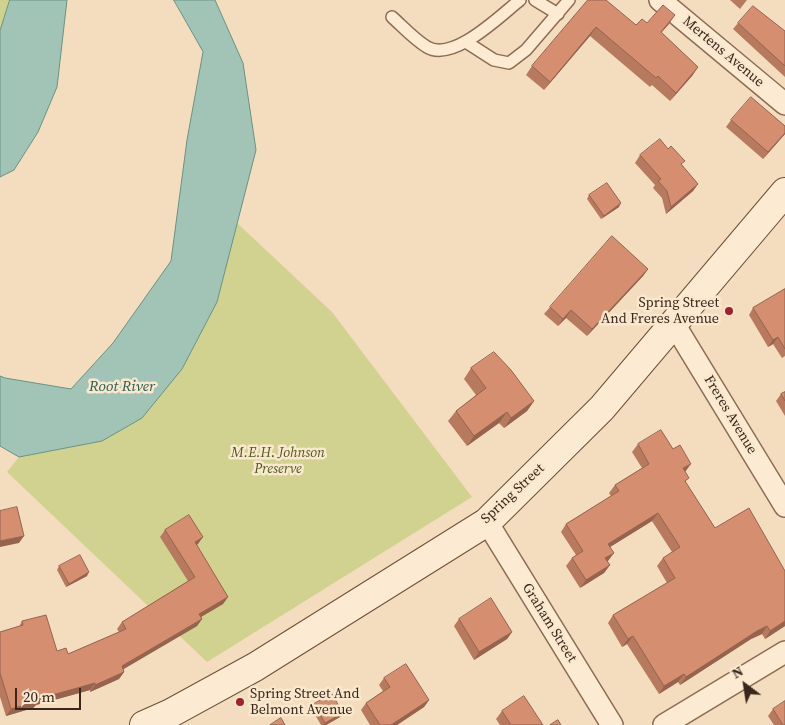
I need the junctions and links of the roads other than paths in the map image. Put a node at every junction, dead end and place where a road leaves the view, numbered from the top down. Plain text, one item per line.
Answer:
1 (520, 0) edge
2 (535, 0) edge
3 (569, 0) edge
4 (660, 0) edge
5 (558, 14) junction
6 (392, 17) dead end
7 (466, 42) junction
8 (785, 104) edge
9 (785, 192) edge
10 (674, 324) junction
11 (785, 506) edge
12 (487, 522) junction
13 (785, 652) edge
14 (174, 719) edge
15 (144, 725) edge
16 (612, 725) edge
17 (664, 725) edge

1 - 7 lane
2 - 5 lane
3 - 5 lane
4 - 8 street, Mertens Avenue
5 - 7 lane
6 - 7 lane
9 - 10 main road, Spring Street
10 - 11 street, Freres Avenue
10 - 12 main road, Spring Street
12 - 14 main road, Spring Street
12 - 16 street, Graham Street
13 - 17 street
14 - 15 main road, Spring Street

